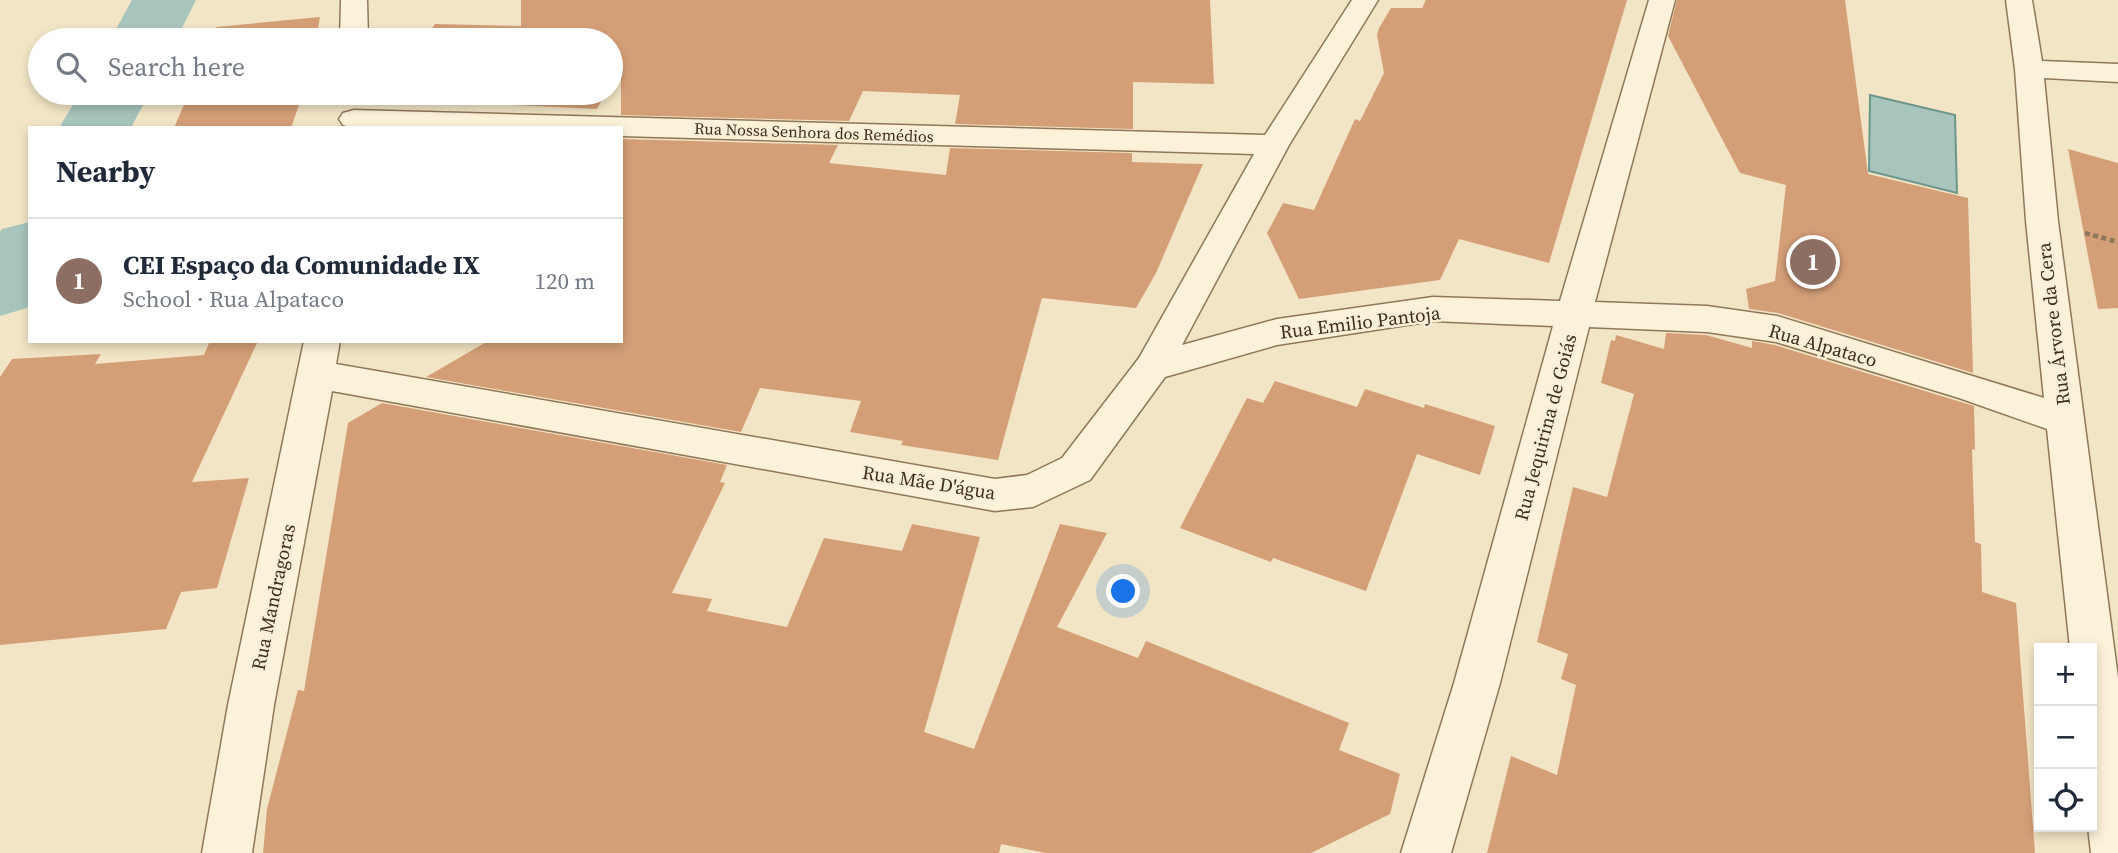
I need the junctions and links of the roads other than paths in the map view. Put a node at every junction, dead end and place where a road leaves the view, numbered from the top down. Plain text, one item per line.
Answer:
1 (354, 0) edge
2 (1365, 0) edge
3 (1662, 0) edge
4 (2019, 0) edge
5 (354, 28) edge
6 (2029, 69) junction
7 (2118, 73) edge
8 (354, 113) edge
9 (1274, 145) junction
10 (1574, 315) junction
11 (319, 358) edge
12 (1152, 367) junction
13 (2064, 420) junction
14 (2091, 643) edge
15 (2097, 692) edge
16 (227, 853) edge
17 (1426, 853) edge
18 (2116, 853) edge

1 - 5 street
2 - 9 street, Rua Mãe D'água
3 - 10 street, Rua Jequirina de Goiás
4 - 6 street, Rua Árvore da Cera
6 - 7 street
6 - 13 street, Rua Árvore da Cera
8 - 9 street, Rua Nossa Senhora dos Remédios
9 - 12 street, Rua Mãe D'água
10 - 12 street, Rua Emilio Pantoja
10 - 13 street, Rua Alpataco
10 - 17 street, Rua Jequirina de Goiás
11 - 12 street, Rua Mãe D'água
11 - 16 street, Rua Mandragoras
13 - 14 street, Rua Árvore da Cera
15 - 18 street, Rua Árvore da Cera

